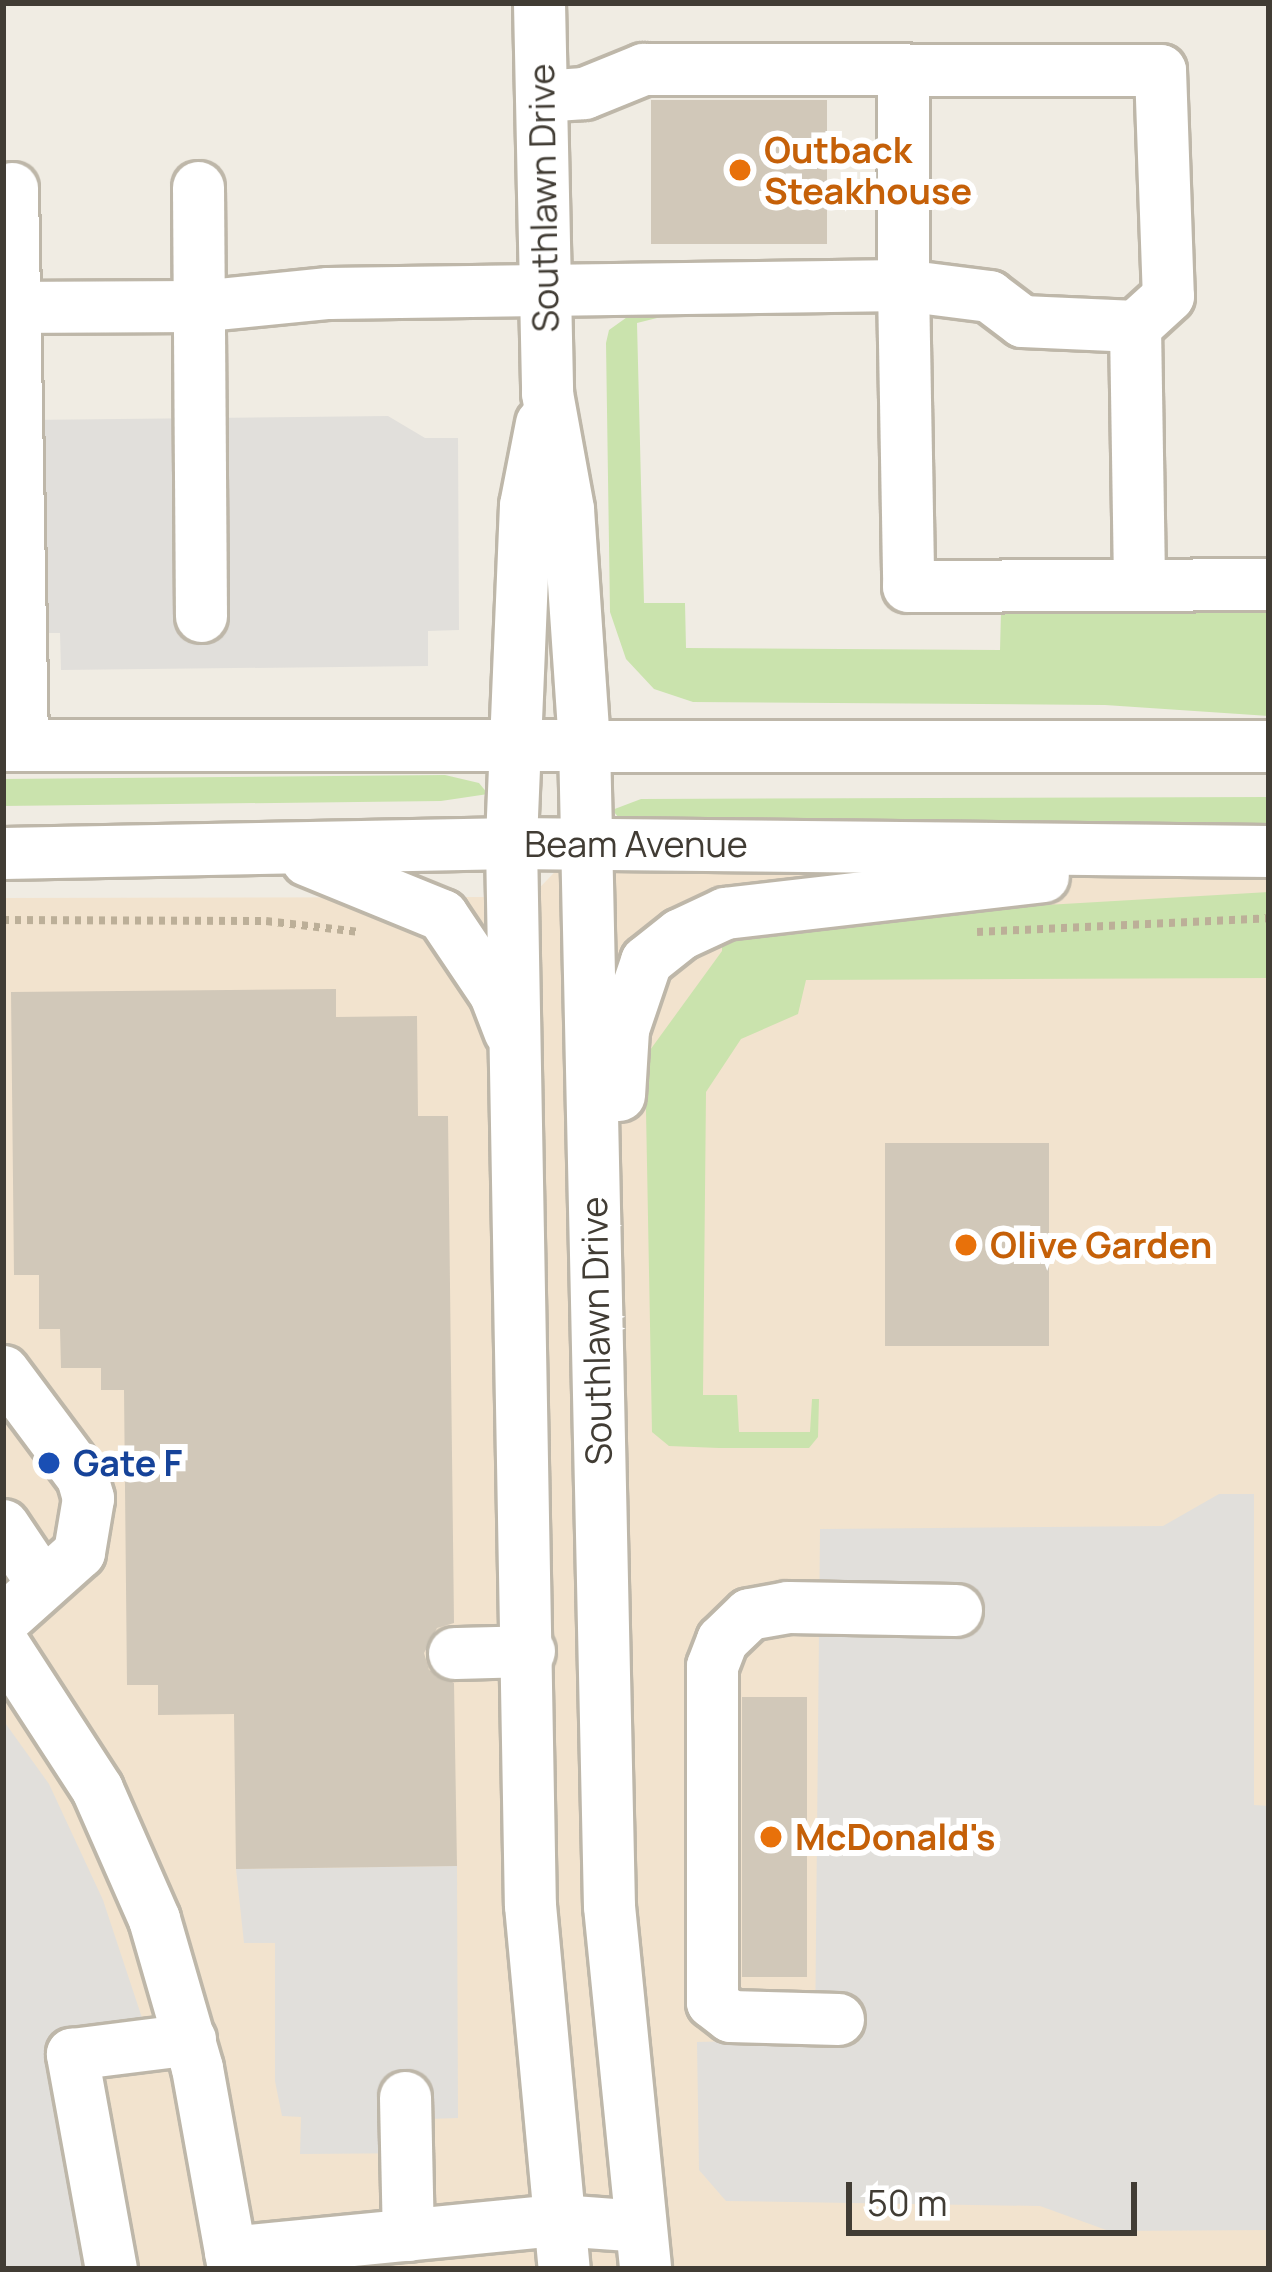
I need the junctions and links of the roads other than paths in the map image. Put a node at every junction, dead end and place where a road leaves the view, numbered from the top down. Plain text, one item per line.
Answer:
1 (539, 3) edge
2 (903, 72) junction
3 (541, 97) junction
4 (198, 187) dead end
5 (12, 188) dead end
6 (903, 285) junction
7 (545, 289) junction
8 (198, 306) junction
9 (7, 307) edge
10 (1135, 326) junction
11 (547, 392) junction
12 (1269, 584) edge
13 (1139, 585) junction
14 (201, 616) dead end
15 (511, 742) junction
16 (584, 742) junction
17 (13, 745) edge
18 (1269, 746) edge
19 (511, 843) junction
20 (584, 843) junction
21 (278, 850) junction
22 (1253, 850) edge
23 (3, 854) edge
24 (515, 1048) junction
25 (595, 1292) junction
26 (3, 1371) edge
27 (3, 1525) edge
28 (42, 1582) junction
29 (956, 1610) dead end
30 (3, 1620) edge
31 (3, 1643) edge
32 (529, 1651) junction
33 (454, 1653) dead end
34 (838, 2019) dead end
35 (190, 2039) junction
36 (405, 2097) dead end
37 (408, 2235) junction
38 (561, 2244) edge
39 (643, 2247) edge
40 (231, 2261) edge
41 (111, 2269) edge

1 - 3 street, Southlawn Drive
2 - 3 street
2 - 6 street
2 - 10 street
3 - 7 street, Southlawn Drive
4 - 8 street
5 - 9 street
6 - 7 street
6 - 10 street
6 - 13 street
7 - 8 street
7 - 11 street, Southlawn Drive
8 - 9 street
8 - 14 street
9 - 17 street
10 - 13 street
11 - 15 street, Southlawn Drive
11 - 16 street, Southlawn Drive
12 - 13 street
15 - 16 street
15 - 17 street
15 - 19 street, Southlawn Drive
16 - 18 street
16 - 20 street, Southlawn Drive
19 - 20 street, Beam Avenue
19 - 21 street, Beam Avenue
19 - 24 street, Southlawn Drive
20 - 22 street, Beam Avenue
20 - 25 street, Southlawn Drive
21 - 23 street, Beam Avenue
21 - 24 street
22 - 25 street
24 - 32 street, Southlawn Drive
25 - 39 street, Southlawn Drive
26 - 28 street
27 - 28 street
28 - 30 street
29 - 34 street
31 - 35 street
32 - 33 street
32 - 38 street, Southlawn Drive
35 - 40 street
35 - 41 street
36 - 37 street
37 - 38 street
37 - 40 street
38 - 39 street

